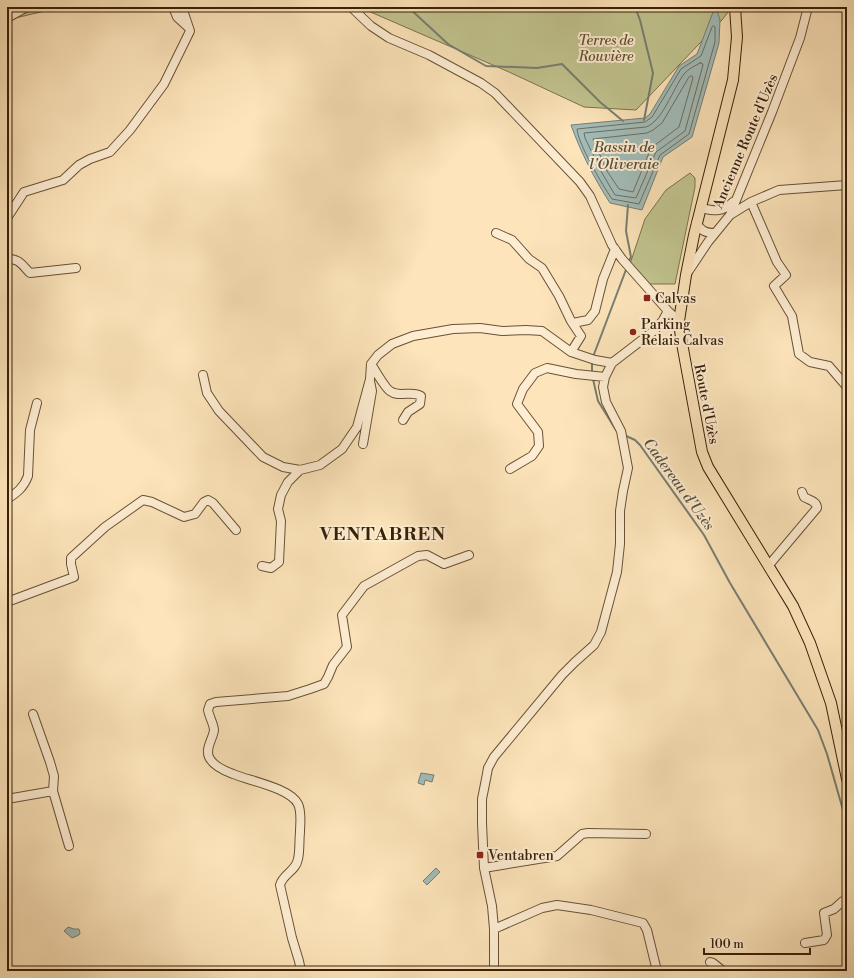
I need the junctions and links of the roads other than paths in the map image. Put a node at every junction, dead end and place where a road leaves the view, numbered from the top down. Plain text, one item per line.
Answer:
1 (27, 7) edge
2 (173, 7) edge
3 (182, 7) edge
4 (351, 7) edge
5 (735, 7) edge
6 (808, 7) edge
7 (7, 18) edge
8 (189, 28) junction
9 (847, 185) edge
10 (735, 200) junction
11 (751, 202) junction
12 (700, 208) junction
13 (714, 211) junction
14 (730, 215) junction
15 (7, 218) edge
16 (696, 224) junction
17 (721, 225) junction
18 (496, 233) dead end
19 (715, 233) junction
20 (615, 249) junction
21 (7, 260) edge
22 (76, 268) dead end
23 (686, 275) junction
24 (668, 311) junction
25 (679, 321) junction
26 (573, 323) junction
27 (571, 352) junction
28 (612, 363) junction
29 (371, 364) junction
30 (203, 375) dead end
31 (605, 377) junction
32 (370, 379) junction
33 (847, 387) edge
34 (37, 402) dead end
35 (403, 420) dead end
36 (363, 444) dead end
37 (510, 469) dead end
38 (300, 470) junction
39 (802, 492) dead end
40 (7, 499) edge
41 (236, 530) dead end
42 (469, 555) dead end
43 (769, 565) junction
44 (262, 566) dead end
45 (7, 602) edge
46 (32, 714) dead end
47 (847, 779) edge
48 (53, 791) junction
49 (7, 799) edge
50 (646, 834) dead end
51 (69, 846) dead end
52 (484, 868) junction
53 (847, 900) edge
54 (494, 929) junction
55 (805, 943) dead end
56 (710, 962) dead end
57 (301, 971) edge
58 (494, 971) edge
59 (657, 971) edge
60 (724, 971) edge

1 - 7 street
2 - 8 street
3 - 8 street
4 - 20 street
5 - 12 main road, Route d'Uzès
6 - 10 street, Ancienne Route d'Uzès
8 - 15 street
9 - 11 street
10 - 13 street
10 - 14 street, Ancienne Route d'Uzès
11 - 14 street
11 - 33 street
12 - 13 street
12 - 16 main road, Route d'Uzès
13 - 17 street
14 - 17 street, Ancienne Route d'Uzès
16 - 19 street
16 - 23 main road, Route d'Uzès
17 - 19 street, Ancienne Route d'Uzès
18 - 26 street
19 - 23 street, Ancienne Route d'Uzès
20 - 24 street
20 - 26 street
21 - 22 street
23 - 25 main road, Route d'Uzès
24 - 25 street
24 - 28 street
25 - 43 main road, Route d'Uzès
26 - 27 street
27 - 28 street
27 - 29 street
28 - 31 street
29 - 32 street
29 - 35 street
30 - 38 street
31 - 37 street
31 - 52 street
32 - 36 street
32 - 38 street
34 - 40 street
38 - 44 street
39 - 43 street
41 - 45 street
42 - 57 street
43 - 47 main road, Route d'Uzès
46 - 48 street
48 - 49 street
48 - 51 street
50 - 52 street
52 - 54 street
53 - 55 street
54 - 58 street
54 - 59 street
56 - 60 street

